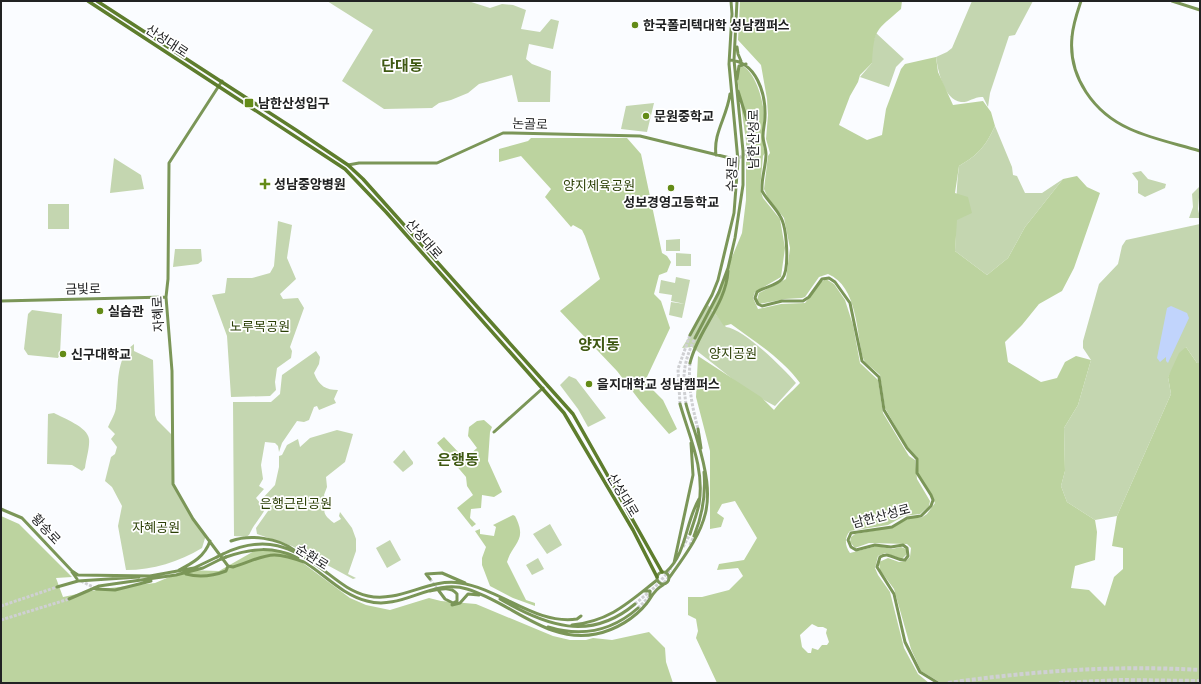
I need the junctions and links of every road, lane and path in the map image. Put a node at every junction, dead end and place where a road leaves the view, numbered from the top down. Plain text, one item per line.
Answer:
1 (88, 1) edge
2 (97, 1) edge
3 (731, 1) edge
4 (737, 1) edge
5 (1081, 1) edge
6 (1172, 1) edge
7 (1200, 10) edge
8 (736, 41) junction
9 (730, 60) junction
10 (735, 62) junction
11 (729, 64) junction
12 (746, 64) junction
13 (222, 81) junction
14 (736, 82) junction
15 (218, 87) junction
16 (731, 88) junction
17 (737, 88) junction
18 (748, 123) tunnel mouth
19 (1200, 151) edge
20 (716, 155) junction
21 (730, 158) tunnel mouth
22 (348, 165) junction
23 (728, 266) junction
24 (166, 296) junction
25 (1, 301) edge
26 (690, 335) tunnel mouth
27 (695, 338) tunnel mouth
28 (690, 363) tunnel mouth
29 (542, 388) junction
30 (680, 404) tunnel mouth
31 (686, 404) tunnel mouth
32 (698, 429) tunnel mouth
33 (494, 432) dead end
34 (691, 435) junction
35 (701, 454) junction
36 (704, 466) junction
37 (700, 498) junction
38 (1, 509) edge
39 (690, 534) tunnel mouth
40 (694, 536) tunnel mouth
41 (210, 541) junction
42 (231, 541) dead end
43 (683, 543) junction
44 (691, 548) junction
45 (300, 554) junction
46 (307, 563) junction
47 (674, 563) junction
48 (228, 566) junction
49 (72, 571) junction
50 (175, 571) junction
51 (664, 572) junction
52 (184, 573) junction
53 (152, 576) junction
54 (160, 578) junction
55 (656, 578) junction
56 (669, 578) junction
57 (77, 579) tunnel mouth
58 (429, 579) dead end
59 (470, 585) junction
60 (663, 585) junction
61 (57, 588) tunnel mouth
62 (96, 589) tunnel mouth
63 (425, 592) junction
64 (642, 592) junction
65 (494, 595) junction
66 (486, 596) junction
67 (69, 599) tunnel mouth
68 (648, 602) junction
69 (635, 604) tunnel mouth
70 (638, 608) tunnel mouth
71 (581, 616) dead end
72 (536, 623) junction
73 (566, 626) junction
74 (938, 683) edge

1 - 15 main road, 산성대로
2 - 13 main road, 산성대로
3 - 9 main road, 수정로
4 - 8 main road, 수정로
5 - 19 main road
6 - 7 main road
8 - 10 main road, 수정로
8 - 12 main road
9 - 10 main road
9 - 11 main road, 수정로
10 - 11 main road
10 - 12 main road
10 - 14 main road, 수정로
11 - 16 main road, 수정로
12 - 14 main road
12 - 74 main road, 남한산성로
13 - 15 main road, 자혜로
13 - 22 main road, 산성대로
14 - 17 main road, 수정로
15 - 24 main road, 자혜로
15 - 29 main road, 산성대로
16 - 20 main road
16 - 26 main road, 수정로
17 - 18 main road
17 - 23 main road, 수정로
20 - 21 main road, 논골로
20 - 22 main road, 논골로
22 - 51 main road, 산성대로
23 - 27 main road, 수정로
23 - 28 main road
24 - 25 main road, 금빛로
24 - 41 main road, 자혜로
29 - 33 main road
29 - 55 main road, 산성대로
30 - 34 main road
31 - 35 main road
32 - 35 main road
34 - 37 main road
34 - 47 main road
35 - 36 main road
36 - 40 main road
36 - 44 main road
37 - 39 main road
37 - 43 main road
38 - 49 main road, 황송로
41 - 48 main road, 자혜로
41 - 50 main road
42 - 45 main road
43 - 44 main road
43 - 47 main road
44 - 56 main road
45 - 50 main road, 순환로, bridge
45 - 59 main road, 순환로
46 - 48 main road
46 - 52 main road, 순환로, bridge
46 - 63 main road, 순환로
47 - 51 main road
48 - 52 main road
49 - 53 main road
49 - 57 main road, 황송로
50 - 53 main road, 순환로
51 - 55 main road
51 - 56 main road
52 - 54 main road, 순환로
53 - 61 main road, 순환로
54 - 62 main road
54 - 67 main road, 순환로
55 - 60 main road
55 - 64 main road
56 - 60 main road
58 - 59 main road
59 - 65 main road, 순환로
60 - 68 main road
63 - 66 main road, 순환로
63 - 66 main road
64 - 68 main road
64 - 73 main road
65 - 71 main road
65 - 73 main road
66 - 72 main road, 순환로
68 - 72 main road
69 - 73 main road
70 - 72 main road

